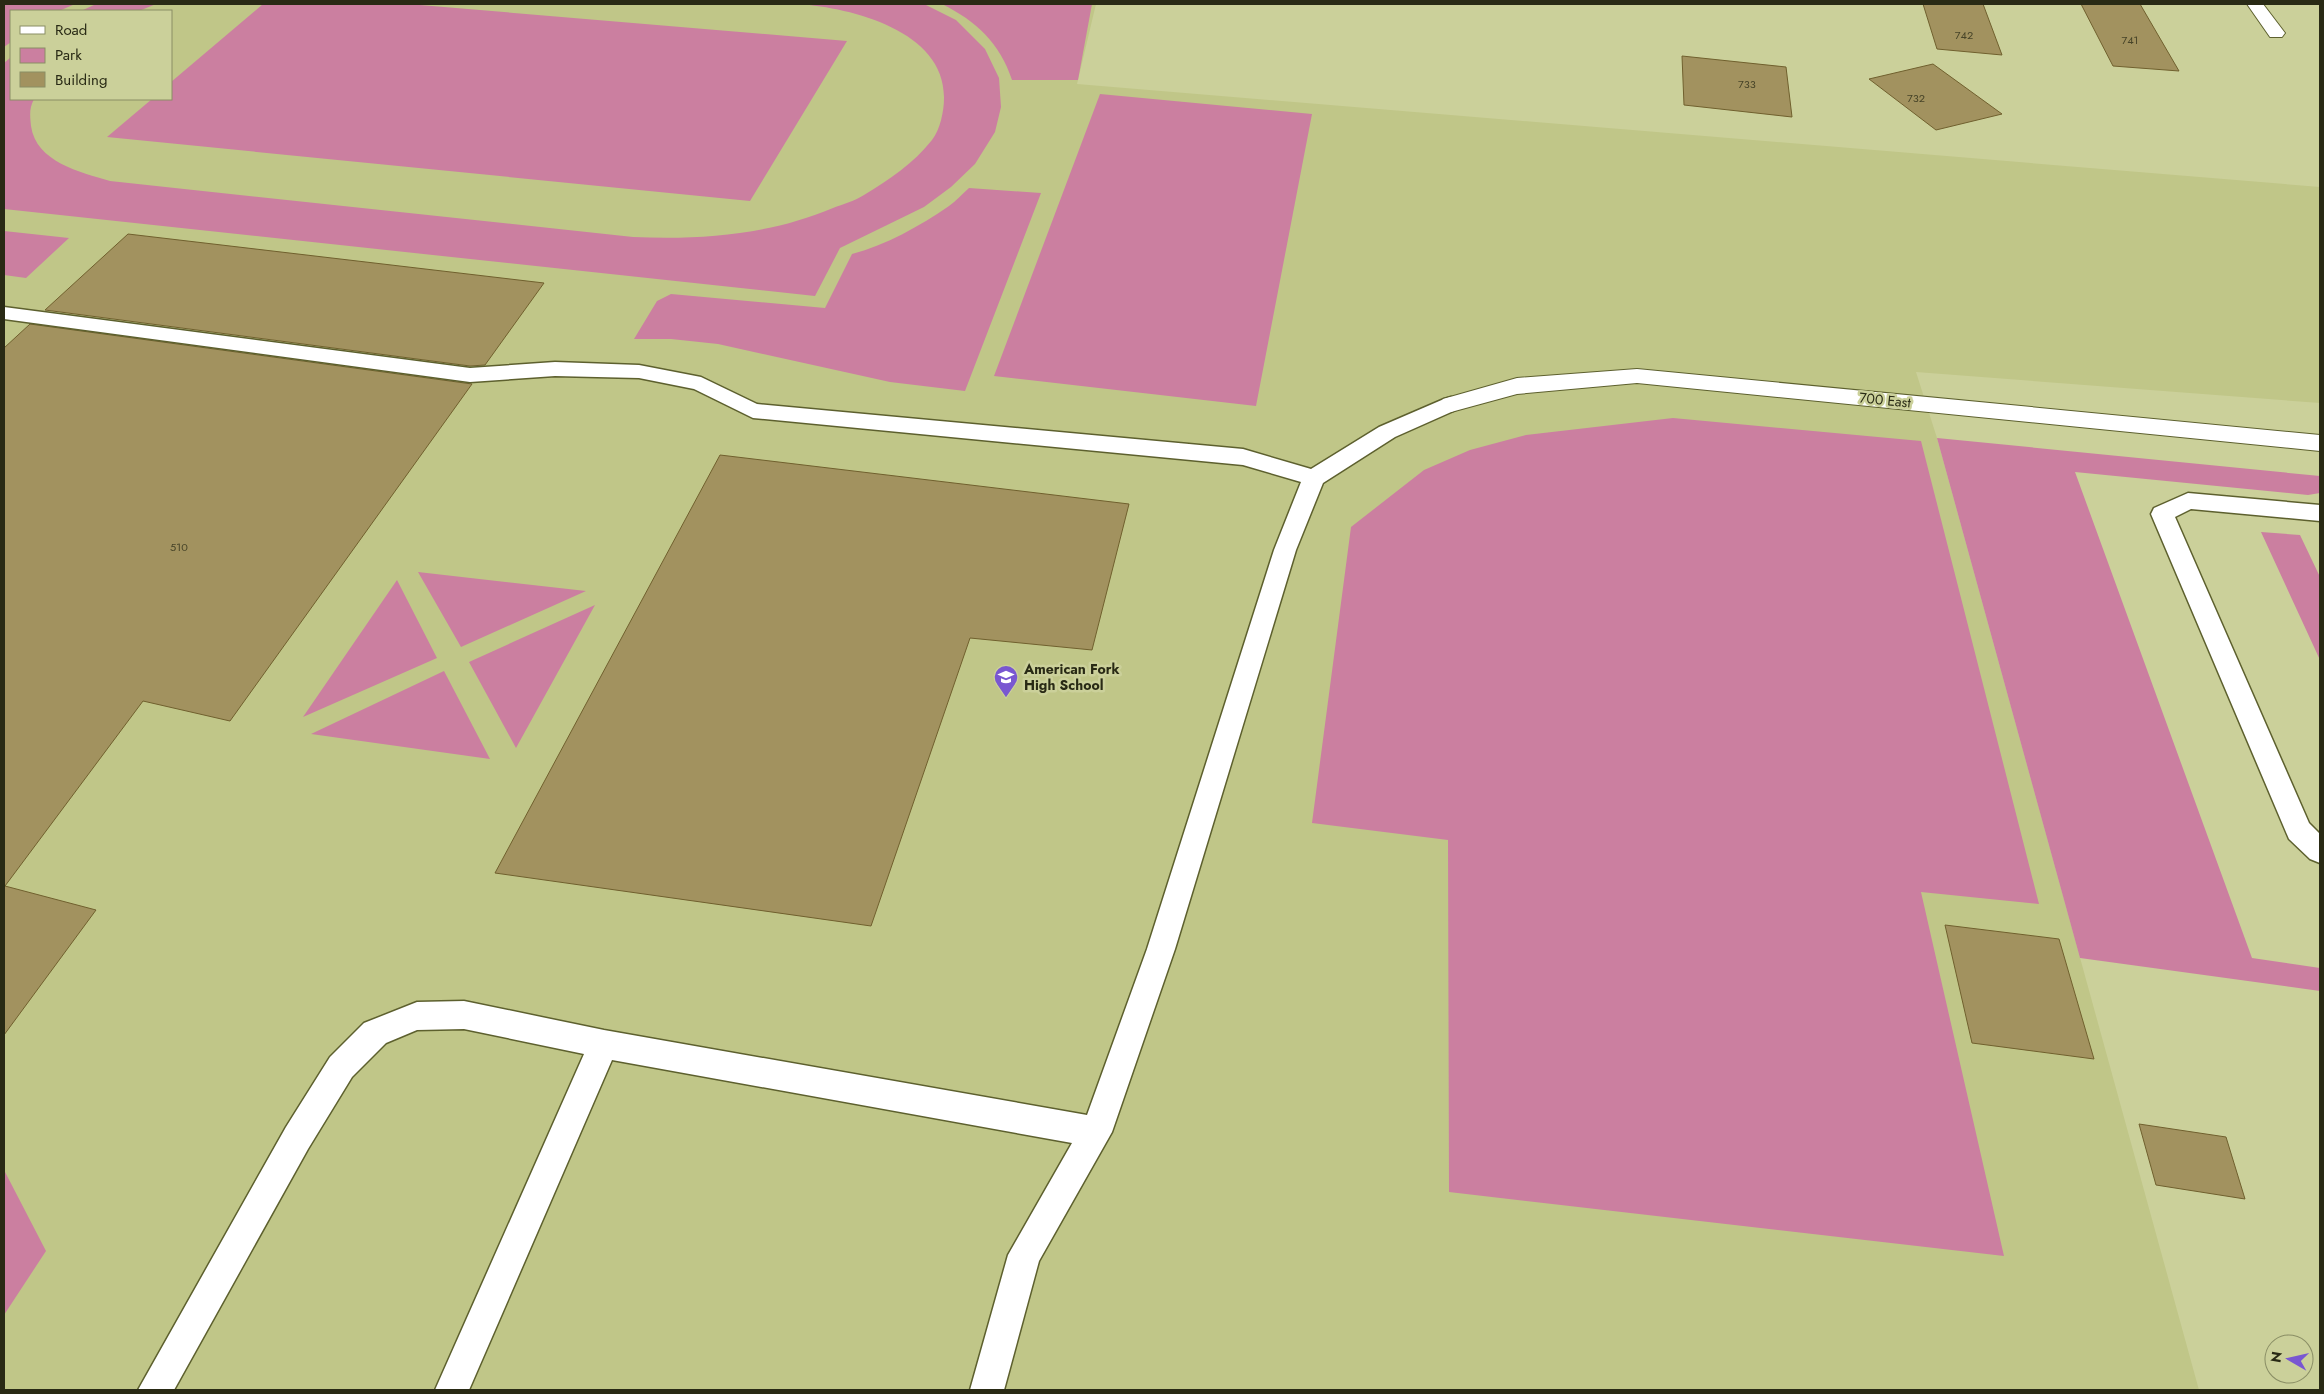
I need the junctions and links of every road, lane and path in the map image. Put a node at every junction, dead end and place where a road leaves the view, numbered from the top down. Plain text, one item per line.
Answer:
1 (2255, 4) edge
2 (2276, 33) dead end
3 (4, 313) edge
4 (1451, 404) joint
5 (2320, 443) edge
6 (1314, 478) junction
7 (2320, 513) edge
8 (2320, 851) edge
9 (604, 1044) junction
10 (1096, 1132) junction
11 (155, 1390) edge
12 (452, 1390) edge
13 (988, 1390) edge

1 - 2 street
3 - 6 lane
4 - 5 street, 700 East
4 - 6 lane
6 - 10 lane
7 - 8 lane
9 - 10 lane
9 - 11 lane
9 - 12 lane
10 - 13 lane

